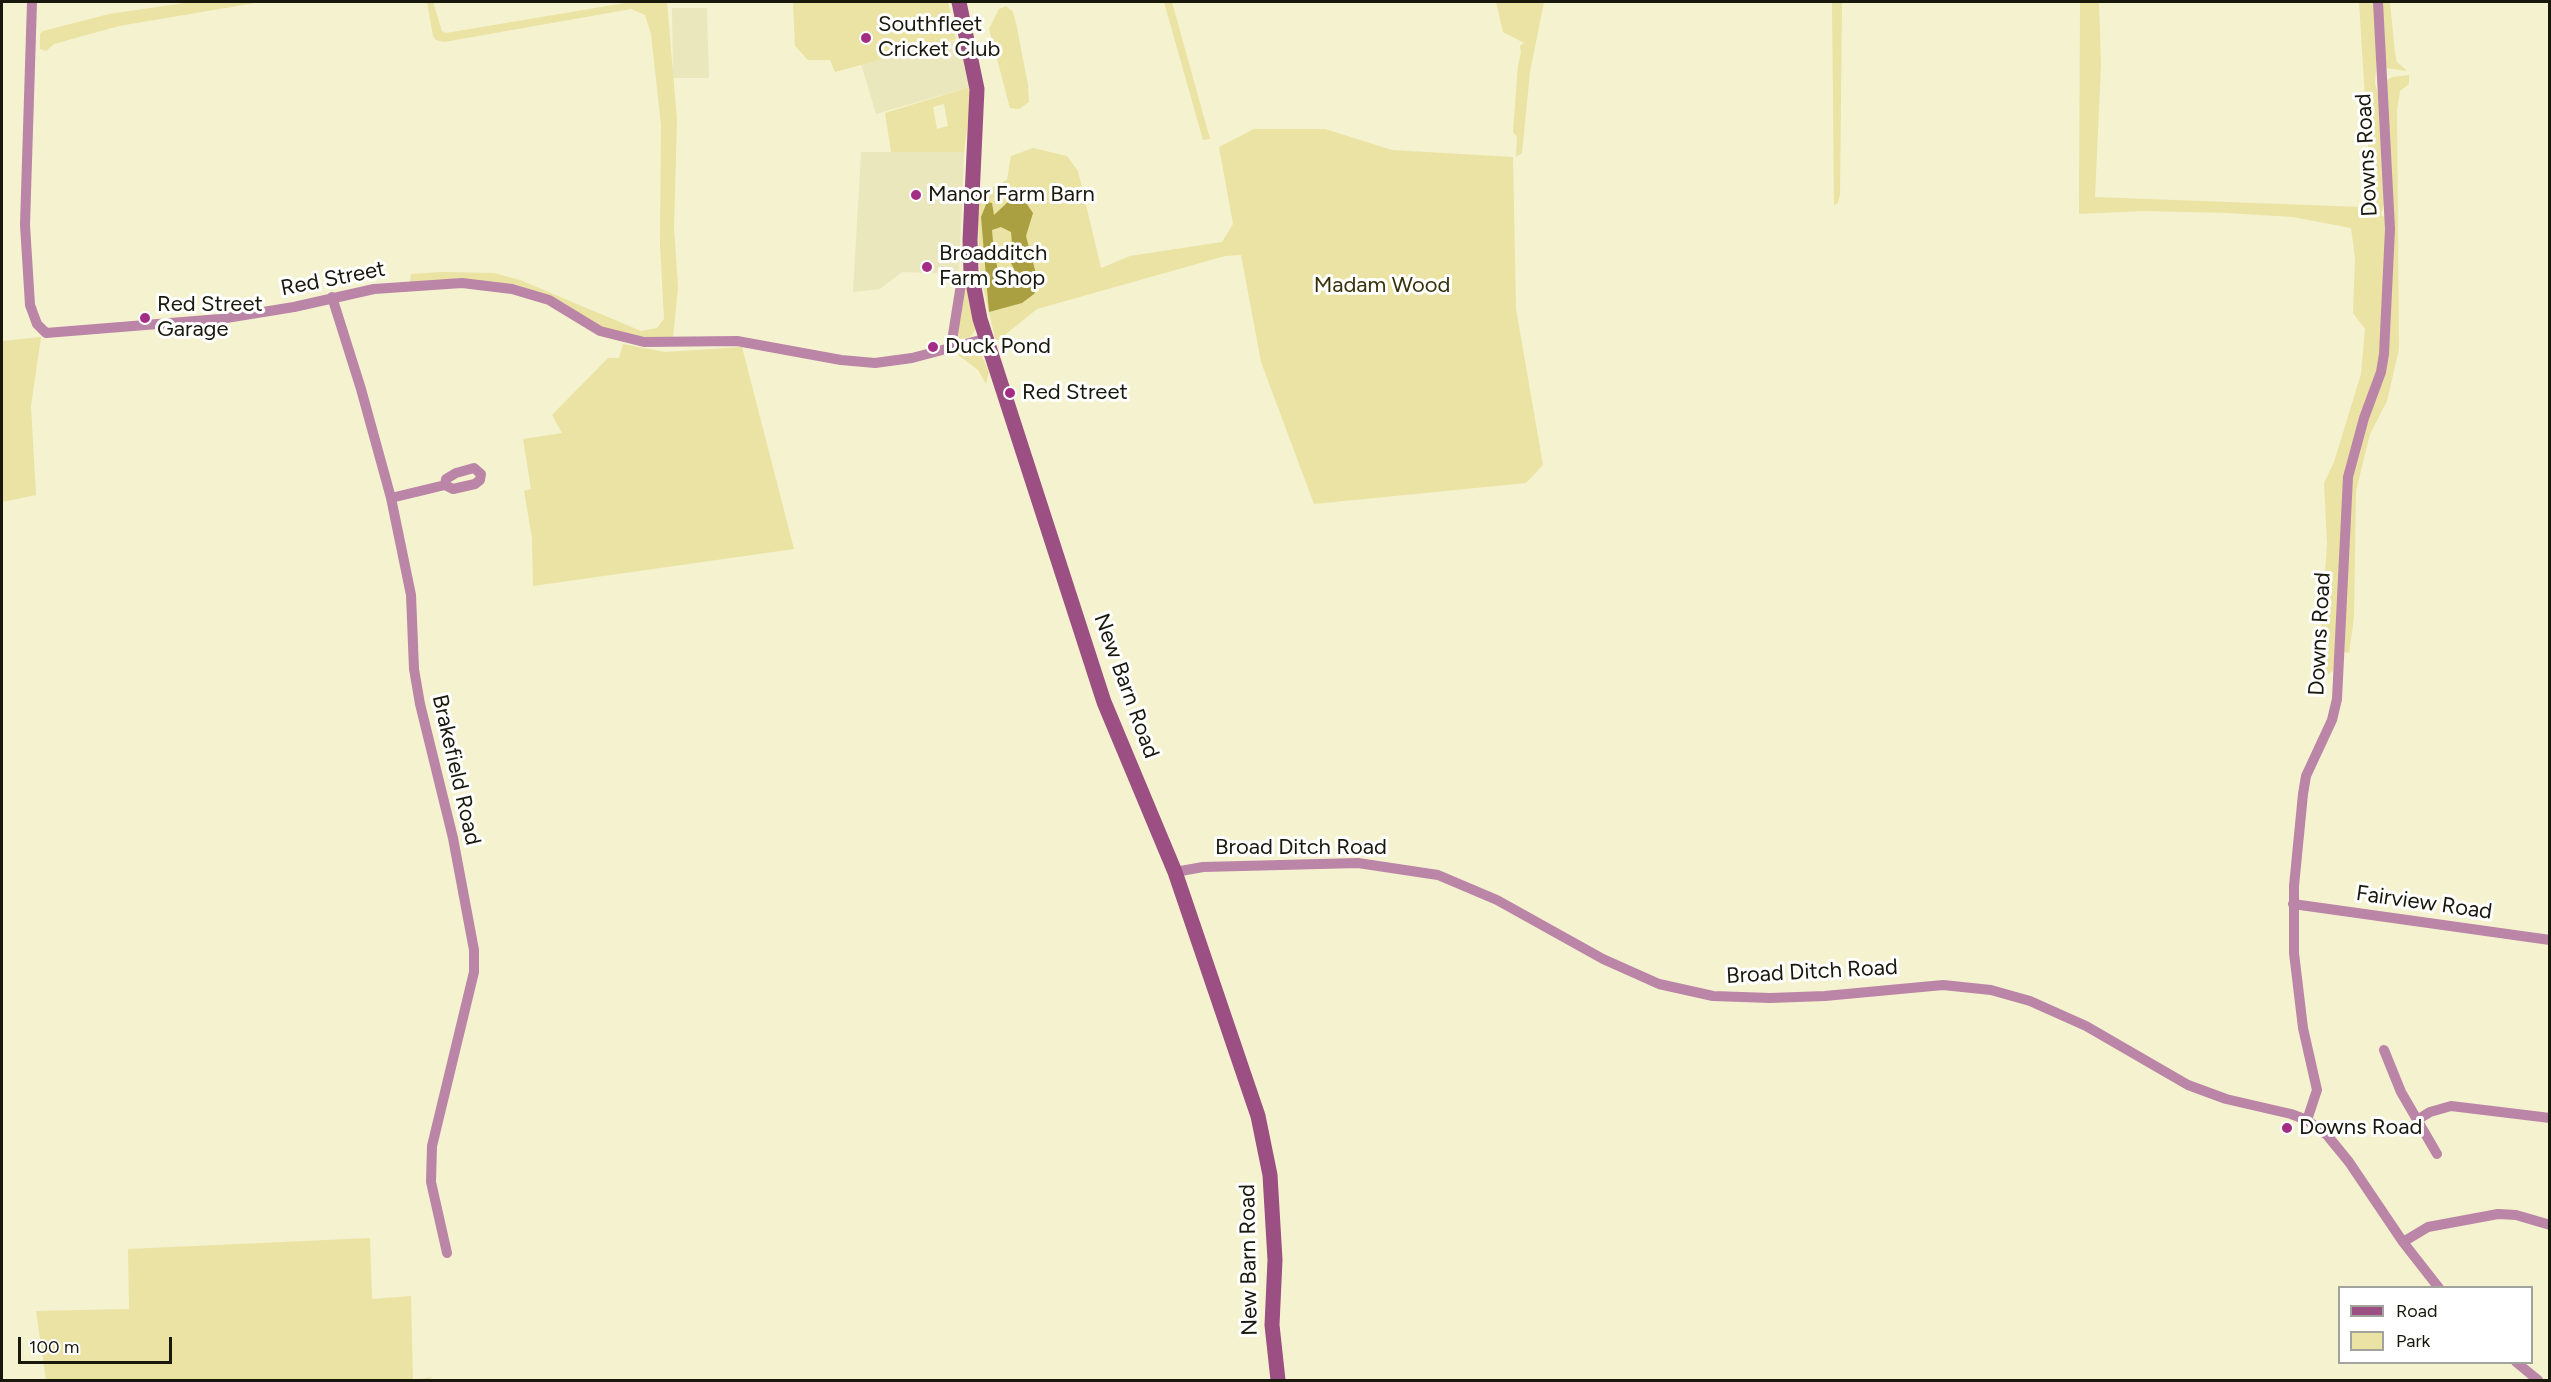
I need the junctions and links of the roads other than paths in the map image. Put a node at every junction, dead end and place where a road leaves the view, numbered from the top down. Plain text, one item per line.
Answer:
1 (32, 2) edge
2 (959, 2) edge
3 (2378, 2) edge
4 (971, 272) junction
5 (332, 297) junction
6 (984, 339) junction
7 (951, 347) junction
8 (445, 485) dead end
9 (391, 498) junction
10 (1175, 872) junction
11 (2293, 904) junction
12 (2550, 940) edge
13 (2384, 1050) dead end
14 (2550, 1118) edge
15 (2307, 1120) junction
16 (2416, 1120) junction
17 (2437, 1154) dead end
18 (2550, 1225) edge
19 (2403, 1242) junction
20 (447, 1253) dead end
21 (2438, 1286) edge
22 (2518, 1364) edge
23 (1278, 1380) edge
24 (2538, 1380) edge

1 - 5 street, Red Street
2 - 4 street, New Barn Road
3 - 11 street, Downs Road
4 - 6 street, New Barn Road
4 - 7 street
5 - 7 street, Red Street
5 - 9 street, Brakefield Road
6 - 7 street, Red Street
6 - 10 street, New Barn Road
8 - 9 street
9 - 20 street, Brakefield Road
10 - 15 street, Broad Ditch Road
10 - 23 street, New Barn Road
11 - 12 street, Fairview Road
11 - 15 street, Downs Road
13 - 16 street
14 - 16 street
15 - 19 street
16 - 17 street
18 - 19 street
19 - 21 street
22 - 24 street

